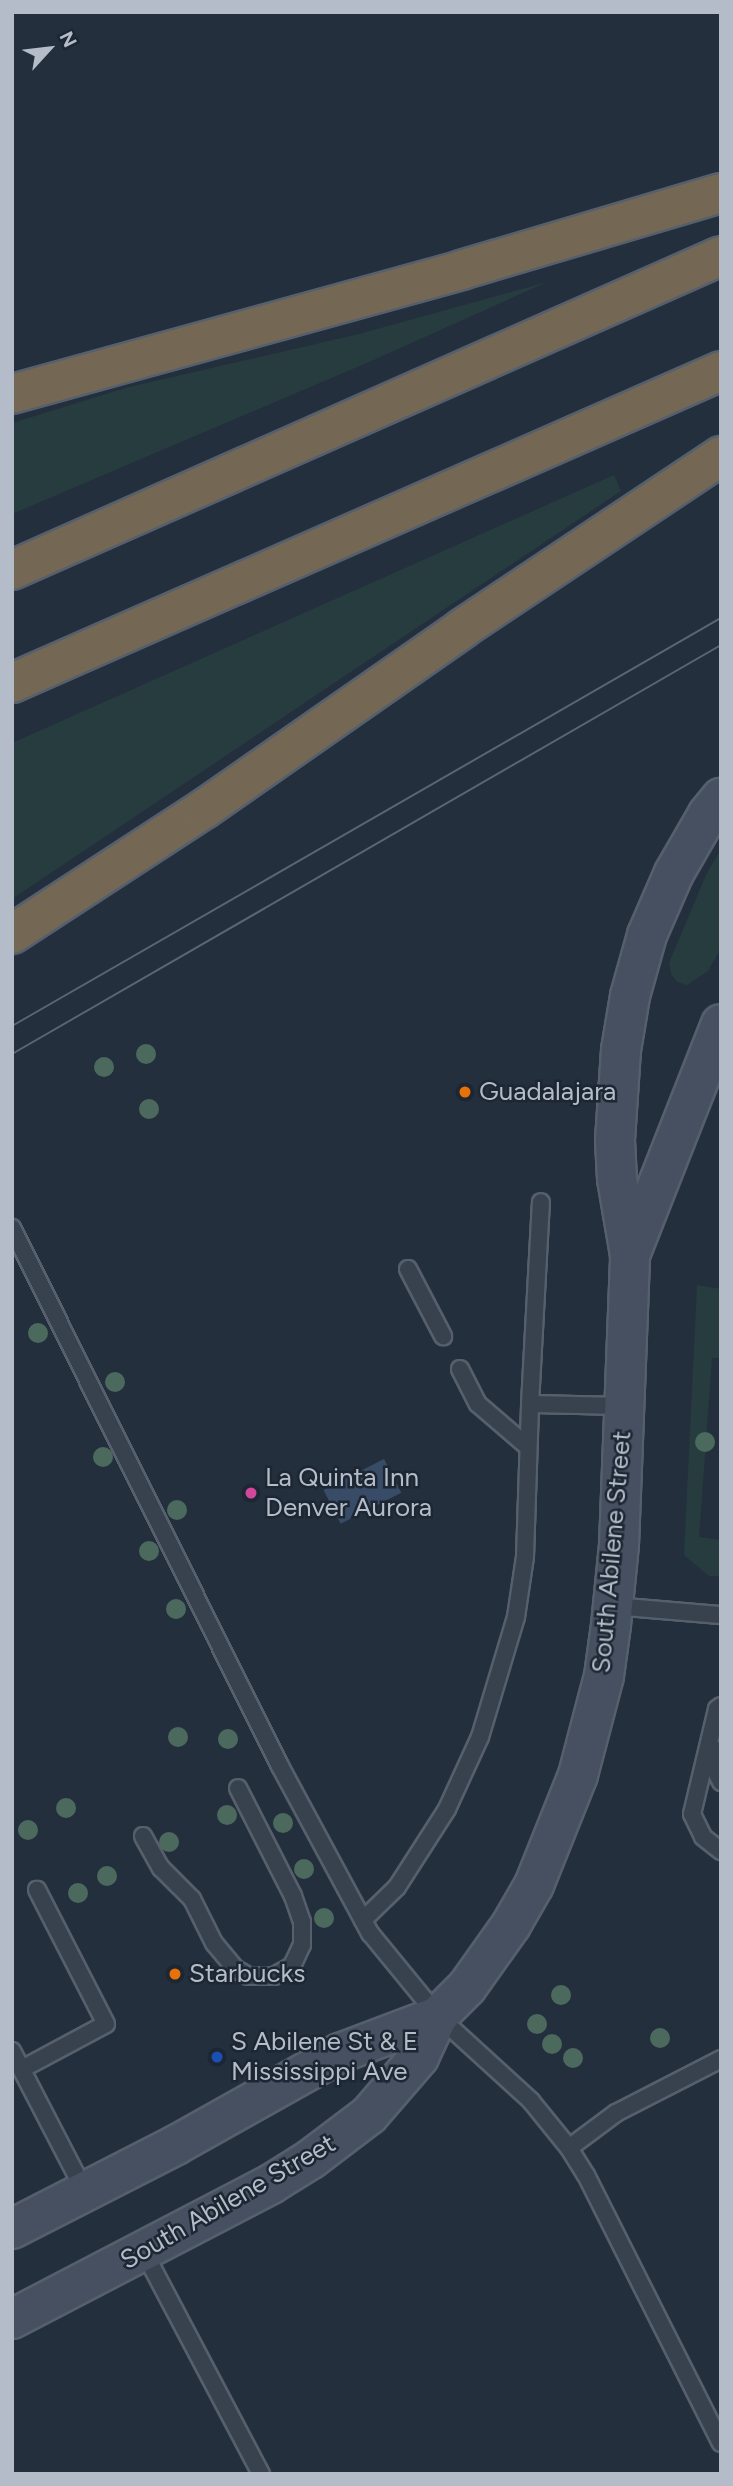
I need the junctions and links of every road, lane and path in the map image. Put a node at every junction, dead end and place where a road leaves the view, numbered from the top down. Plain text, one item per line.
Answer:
1 (721, 193) edge
2 (721, 256) edge
3 (721, 371) edge
4 (12, 394) edge
5 (721, 456) edge
6 (12, 570) edge
7 (12, 683) edge
8 (721, 798) edge
9 (12, 934) edge
10 (721, 1024) edge
11 (541, 1202) dead end
12 (12, 1228) edge
13 (630, 1255) junction
14 (408, 1269) dead end
15 (443, 1336) dead end
16 (460, 1368) dead end
17 (530, 1404) junction
18 (624, 1406) junction
19 (528, 1447) junction
20 (613, 1606) junction
21 (721, 1615) edge
22 (721, 1706) edge
23 (721, 1734) edge
24 (721, 1783) edge
25 (238, 1788) dead end
26 (143, 1836) dead end
27 (721, 1851) edge
28 (37, 1890) dead end
29 (363, 1920) junction
30 (438, 2016) junction
31 (12, 2051) edge
32 (721, 2059) edge
33 (22, 2069) junction
34 (569, 2148) junction
35 (85, 2192) junction
36 (12, 2229) edge
37 (144, 2252) junction
38 (12, 2319) edge
39 (721, 2443) edge
40 (261, 2474) edge

1 - 4 highway
2 - 6 highway
3 - 7 highway
5 - 9 highway
8 - 13 main road, South Abilene Street
10 - 13 main road, South Abilene Street
11 - 17 lane
12 - 29 lane
13 - 18 main road, South Abilene Street
14 - 15 lane
16 - 19 lane
17 - 18 lane
17 - 19 lane
18 - 20 main road, South Abilene Street
19 - 29 lane
20 - 21 lane
20 - 30 main road, South Abilene Street
22 - 27 lane
23 - 24 lane
25 - 26 lane
28 - 33 lane
29 - 30 lane
30 - 34 lane
30 - 35 main road, South Abilene Street
30 - 37 main road, South Abilene Street
31 - 33 lane
32 - 34 lane
33 - 35 lane
34 - 39 lane
35 - 36 main road, South Abilene Street
37 - 38 main road, South Abilene Street
37 - 40 lane

